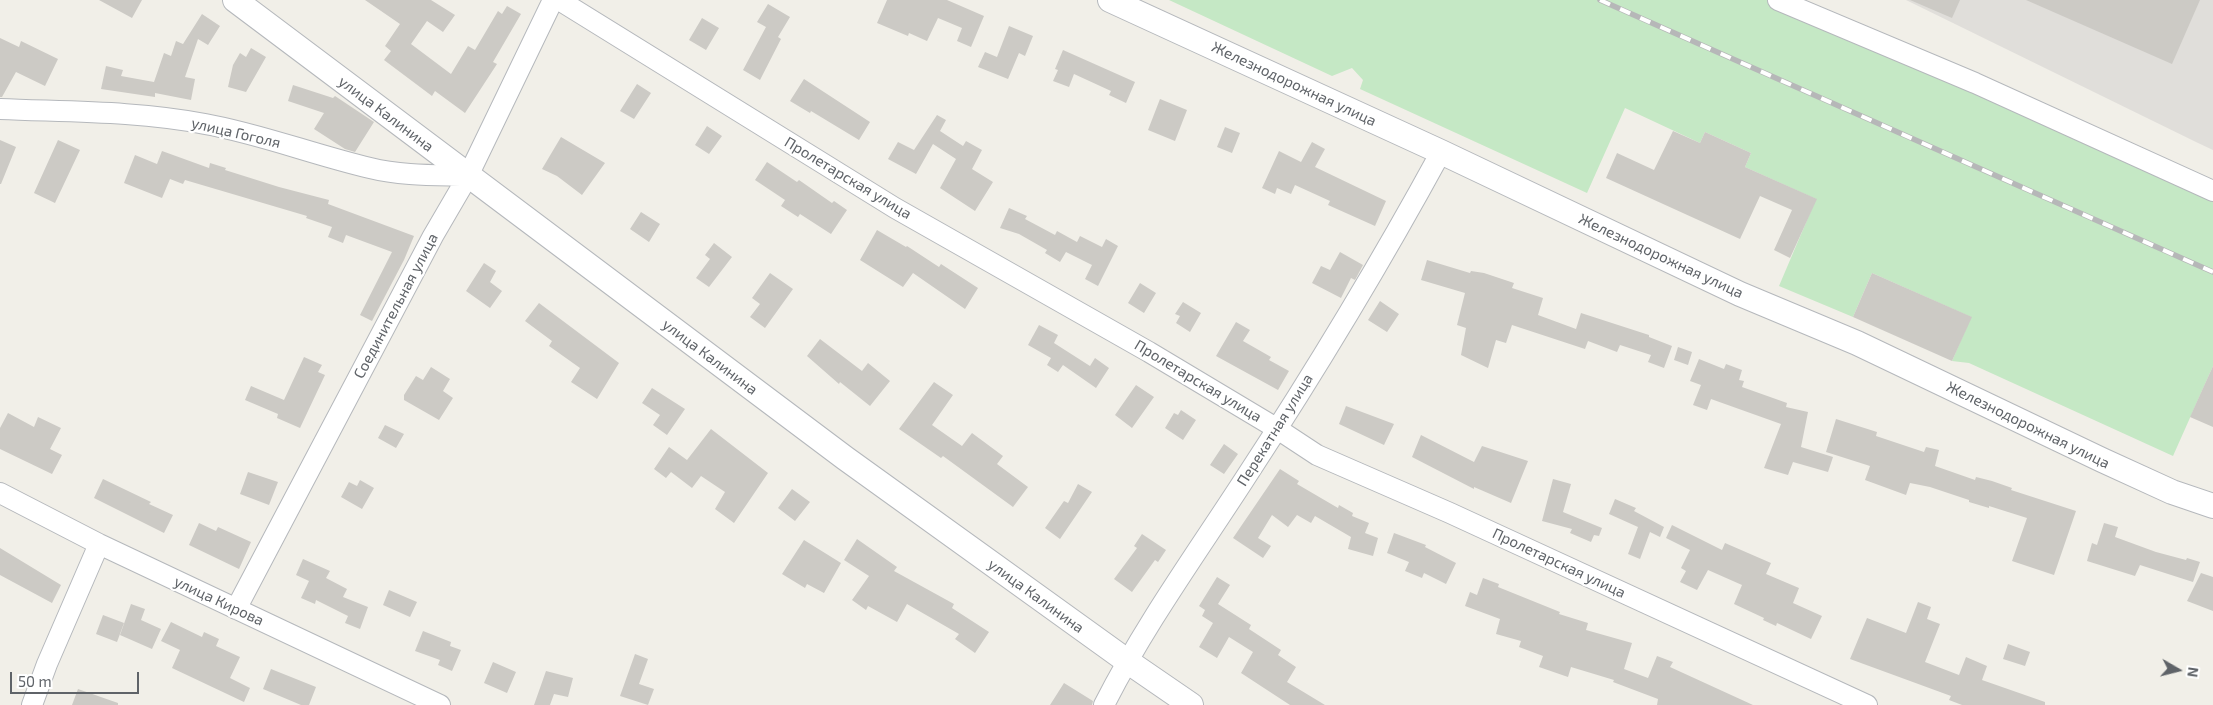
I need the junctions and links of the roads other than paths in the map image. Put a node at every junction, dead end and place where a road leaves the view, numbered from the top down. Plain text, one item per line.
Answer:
1 (235, 0) edge
2 (553, 0) edge
3 (559, 0) edge
4 (1110, 0) edge
5 (1778, 0) edge
6 (0, 109) edge
7 (1441, 152) junction
8 (468, 176) junction
9 (2213, 191) edge
10 (1276, 428) junction
11 (0, 493) edge
12 (2213, 506) edge
13 (99, 544) junction
14 (236, 610) junction
15 (1126, 661) junction
16 (32, 705) edge
17 (440, 705) edge
18 (1104, 705) edge
19 (1191, 705) edge
20 (1867, 705) edge

1 - 8 street, улица Калинина
2 - 8 street, Соединительная улица
3 - 10 street, Пролетарская улица
4 - 7 street, Железнодорожная улица
5 - 9 street
6 - 8 street, улица Гоголя
7 - 10 street, Перекатная улица
7 - 12 street, Железнодорожная улица
8 - 14 street, Соединительная улица
8 - 15 street, улица Калинина
10 - 15 street, Перекатная улица
10 - 20 street, Пролетарская улица
11 - 13 street, улица Кирова
13 - 14 street, улица Кирова
13 - 16 street
14 - 17 street, улица Кирова
15 - 18 street, Перекатная улица
15 - 19 street, улица Калинина

